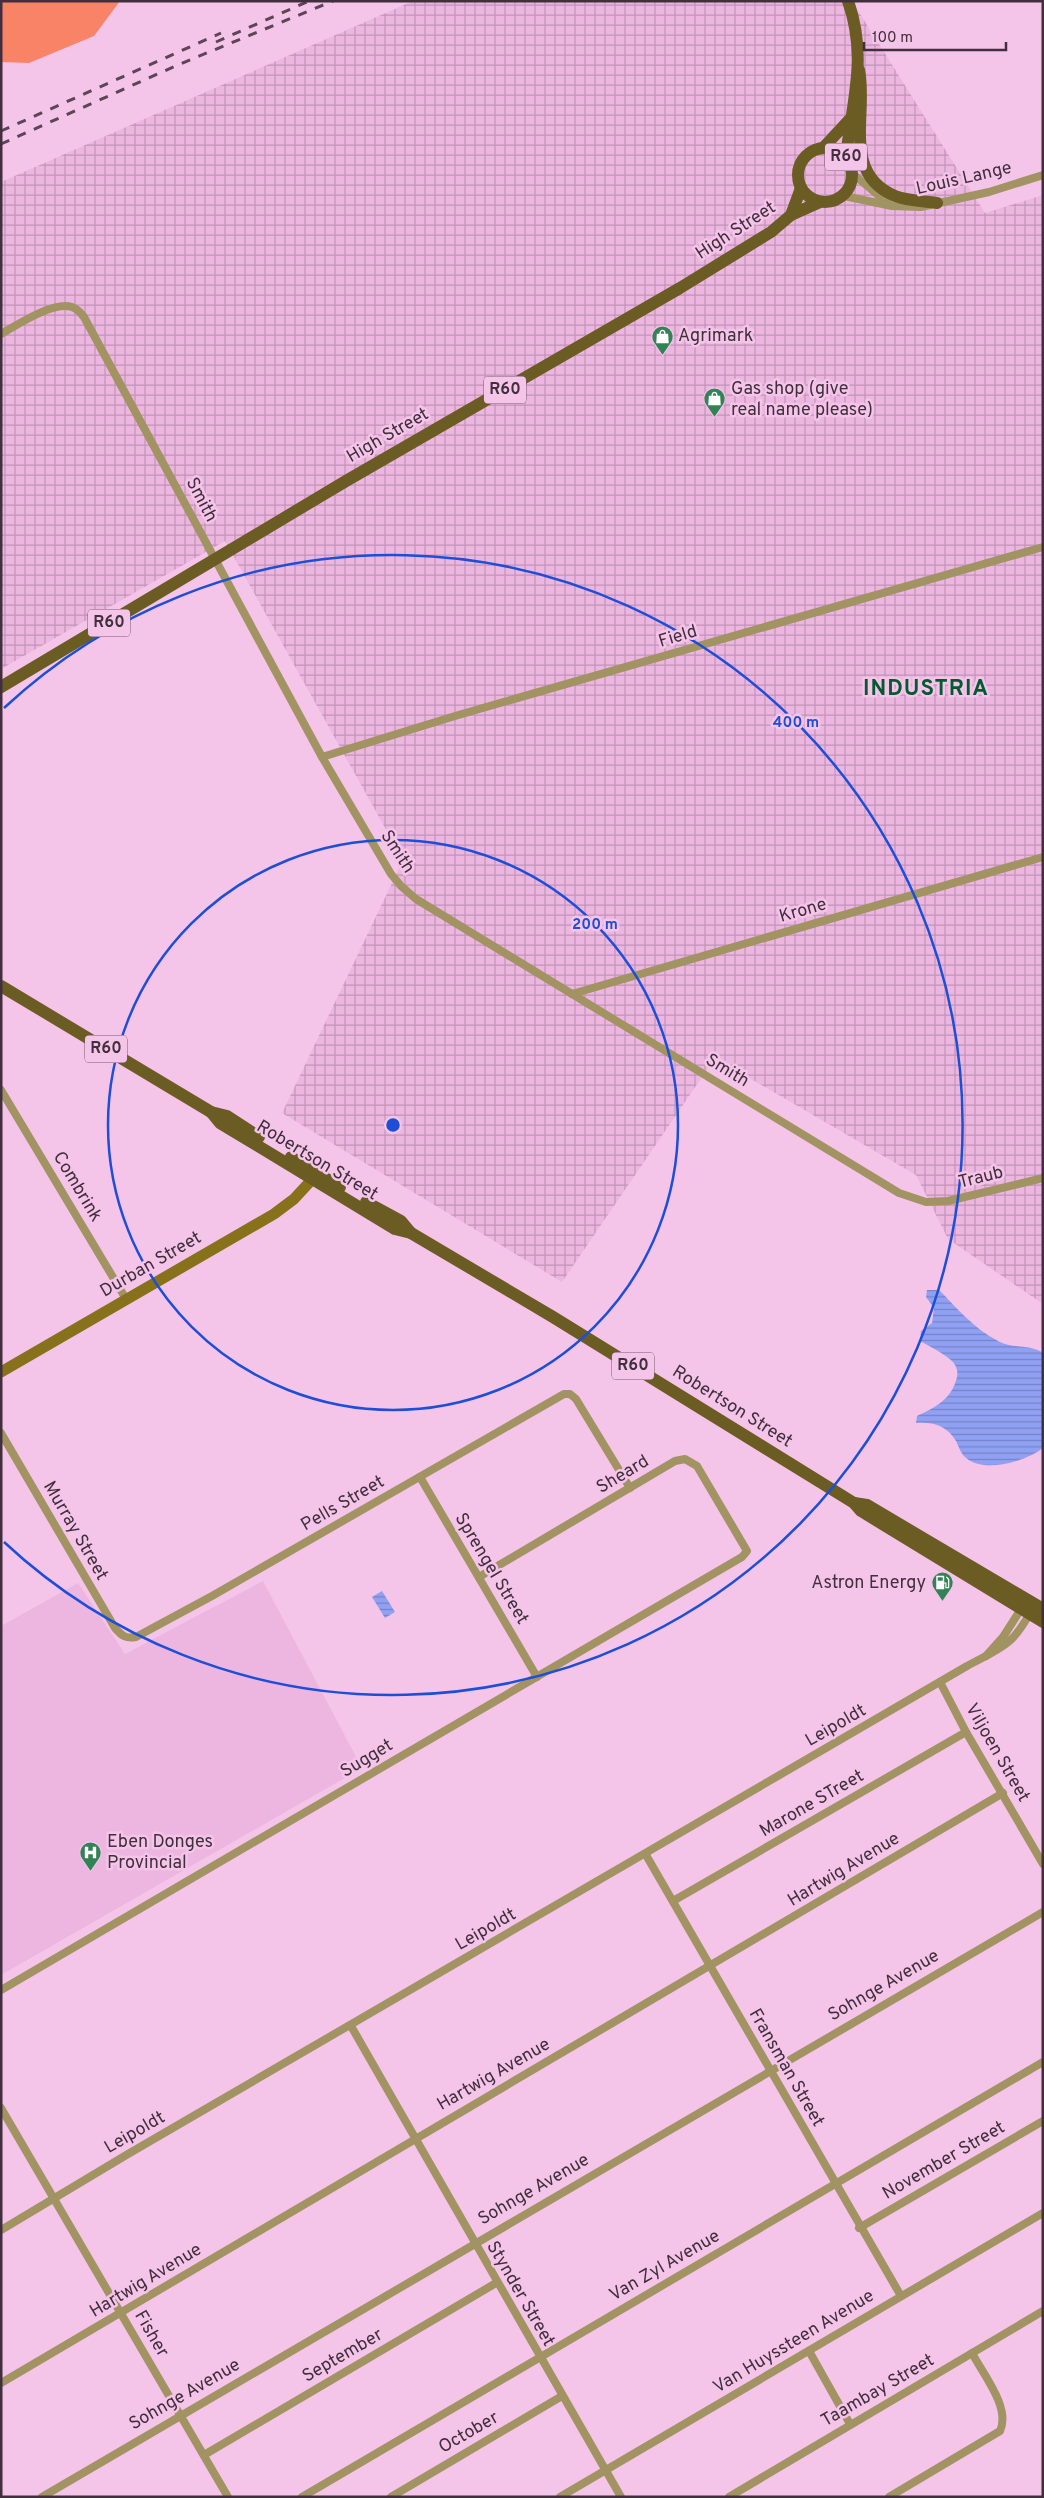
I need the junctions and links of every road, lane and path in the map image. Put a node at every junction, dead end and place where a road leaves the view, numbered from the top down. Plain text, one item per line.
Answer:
1 (848, 1) edge
2 (859, 70) junction
3 (850, 119) junction
4 (824, 147) junction
5 (846, 157) junction
6 (852, 174) junction
7 (1043, 175) edge
8 (801, 188) junction
9 (844, 196) junction
10 (820, 202) junction
11 (937, 203) junction
12 (892, 206) junction
13 (791, 215) junction
14 (1, 334) edge
15 (1043, 547) edge
16 (216, 560) junction
17 (1, 686) edge
18 (322, 758) junction
19 (1043, 857) edge
20 (1, 986) edge
21 (572, 994) junction
22 (1, 1090) edge
23 (315, 1176) junction
24 (1043, 1178) edge
25 (926, 1202) joint
26 (126, 1299) junction
27 (1, 1372) edge
28 (1, 1433) edge
29 (420, 1477) junction
30 (630, 1488) junction
31 (747, 1553) joint
32 (479, 1577) junction
33 (1031, 1607) edge
34 (1043, 1622) edge
35 (130, 1638) joint
36 (538, 1677) junction
37 (940, 1682) junction
38 (966, 1732) junction
39 (1003, 1793) junction
40 (646, 1855) junction
41 (1043, 1864) edge
42 (673, 1902) junction
43 (1043, 1912) edge
44 (710, 1966) junction
45 (1, 1990) edge
46 (351, 2026) junction
47 (1043, 2062) edge
48 (770, 2070) junction
49 (1, 2108) edge
50 (1043, 2121) edge
51 (414, 2140) junction
52 (835, 2184) junction
53 (55, 2199) junction
54 (1043, 2213) edge
55 (859, 2228) junction
56 (1, 2230) edge
57 (474, 2243) junction
58 (496, 2283) junction
59 (901, 2296) junction
60 (121, 2313) junction
61 (1042, 2314) edge
62 (809, 2351) junction
63 (972, 2353) junction
64 (539, 2357) junction
65 (1, 2383) edge
66 (562, 2396) junction
67 (180, 2416) junction
68 (850, 2424) junction
69 (204, 2455) junction
70 (606, 2470) junction
71 (42, 2497) edge
72 (228, 2497) edge
73 (302, 2497) edge
74 (391, 2497) edge
75 (560, 2497) edge
76 (621, 2497) edge
77 (729, 2497) edge
78 (889, 2497) edge

1 - 2 main road, R60
2 - 3 main road, R60
2 - 11 main road
3 - 4 main road, High Street / R60
3 - 5 main road, R60
4 - 5 main road, R60
4 - 8 main road, High Street / R60
5 - 6 main road, R60
6 - 9 main road, R60
6 - 12 street
7 - 11 street, Louis Lange
8 - 10 main road
8 - 13 main road, High Street / R60
9 - 10 main road, High Street / R60
9 - 12 street, Louis Lange
10 - 13 main road, High Street / R60
11 - 12 street, Louis Lange
13 - 16 main road, High Street / R60
14 - 16 street, Smith
15 - 18 street, Field
16 - 17 main road, High Street / R60
16 - 18 street, Smith
18 - 21 street, Smith
19 - 21 street, Krone
20 - 23 main road, Robertson Street / R60
21 - 25 street, Smith
22 - 26 street, Combrink
23 - 26 street, Durban Street
23 - 33 main road, Robertson Street / R60
24 - 25 street, Traub
26 - 27 street, Durban Street
28 - 35 street, Murray Street
29 - 30 street, Pells Street
29 - 32 street, Sprengel Street
29 - 35 street, Pells Street
30 - 31 street, Sheard
30 - 32 street, Sheard
31 - 36 street, Sugget
32 - 36 street, Sprengel Street
33 - 34 main road, Robertson Street / R60
33 - 37 street, Leipoldt
36 - 45 street, Sugget
37 - 38 street, Viljoen Street
37 - 40 street, Leipoldt
38 - 39 street, Viljoen Street
38 - 42 street, Marone STreet
39 - 41 street, Viljoen Street
39 - 44 street, Hartwig Avenue
40 - 42 street, Fransman Street
40 - 46 street, Leipoldt
42 - 44 street, Fransman Street
43 - 48 street, Sohnge Avenue
44 - 48 street, Fransman Street
44 - 51 street, Hartwig Avenue
46 - 51 street, Stynder Street
46 - 53 street, Leipoldt
47 - 52 street, Van Zyl Avenue
48 - 52 street, Fransman Street
48 - 57 street, Sohnge Avenue
49 - 53 street, Fisher
50 - 55 street, November Street
51 - 57 street, Stynder Street
51 - 60 street, Hartwig Avenue
52 - 55 street, Fransman Street
52 - 64 street, Van Zyl Avenue
53 - 56 street, Leipoldt
53 - 60 street, Fisher
54 - 59 street, Van Huyssteen Avenue
55 - 59 street, Fransman Street
57 - 58 street, Stynder Street
57 - 67 street, Sohnge Avenue
58 - 64 street, Stynder Street
58 - 69 street, September
59 - 62 street, Van Huyssteen Avenue
60 - 65 street, Hartwig Avenue
60 - 67 street, Fisher
61 - 63 street, Taambay Street
62 - 68 street
62 - 70 street, Van Huyssteen Avenue
63 - 68 street, Taambay Street
63 - 78 street
64 - 66 street, Stynder Street
64 - 73 street, Van Zyl Avenue
66 - 70 street, Stynder Street
66 - 74 street, October
67 - 69 street, Fisher
67 - 71 street, Sohnge Avenue
68 - 77 street, Taambay Street
69 - 72 street, Fisher
70 - 75 street, Van Huyssteen Avenue
70 - 76 street, Stynder Street

